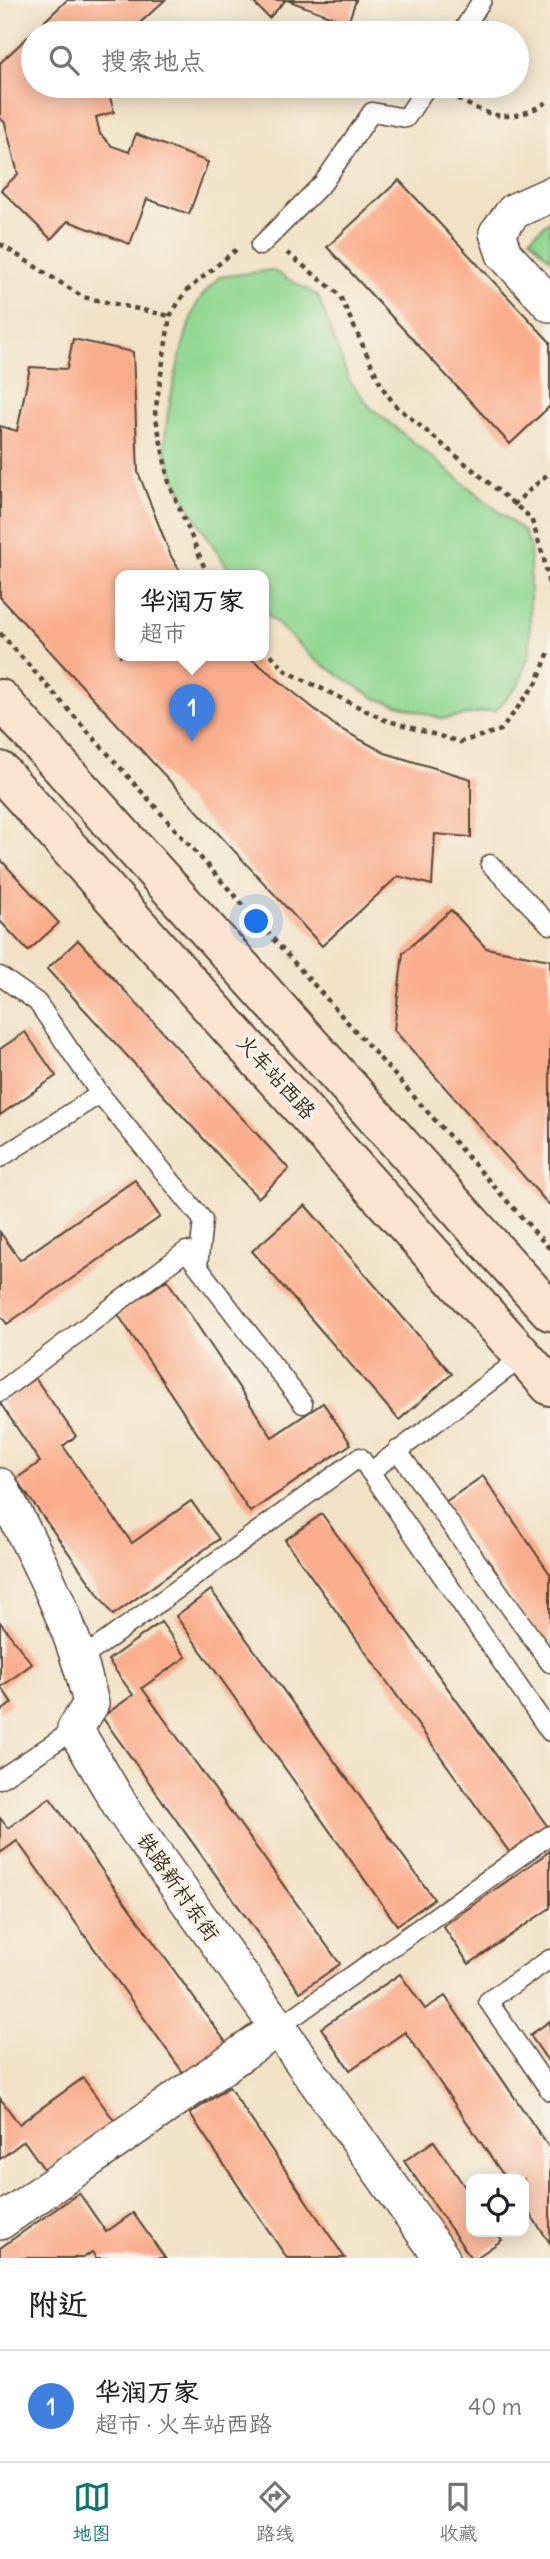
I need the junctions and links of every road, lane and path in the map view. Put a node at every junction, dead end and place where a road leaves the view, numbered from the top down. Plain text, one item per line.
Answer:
1 (482, 0) edge
2 (469, 21) edge
3 (419, 98) edge
4 (457, 98) edge
5 (550, 100) edge
6 (550, 195) edge
7 (0, 244) edge
8 (260, 246) junction
9 (550, 304) edge
10 (170, 316) junction
11 (550, 472) edge
12 (513, 505) junction
13 (205, 570) edge
14 (550, 591) edge
15 (0, 633) edge
16 (550, 649) edge
17 (269, 652) edge
18 (0, 699) edge
19 (0, 771) edge
20 (490, 864) dead end
21 (550, 925) edge
22 (0, 976) edge
23 (100, 1094) junction
24 (0, 1158) edge
25 (550, 1248) edge
26 (198, 1266) junction
27 (550, 1311) edge
28 (524, 1356) junction
29 (550, 1386) edge
30 (0, 1392) edge
31 (303, 1404) dead end
32 (397, 1450) junction
33 (370, 1472) junction
34 (0, 1486) edge
35 (81, 1659) junction
36 (550, 1663) edge
37 (75, 1728) junction
38 (550, 1732) edge
39 (0, 1779) edge
40 (550, 1835) edge
41 (550, 1959) edge
42 (278, 2028) junction
43 (550, 2091) edge
44 (0, 2222) edge
45 (442, 2258) edge

1 - 2 lane
3 - 8 lane
4 - 5 path
6 - 9 street
7 - 10 path
8 - 10 path
8 - 12 path
10 - 13 path
11 - 12 path
12 - 14 path
15 - 25 path
16 - 17 path
18 - 27 main road
19 - 28 main road, 火车站西路
20 - 21 lane
22 - 23 lane
23 - 24 lane
23 - 26 lane
26 - 30 lane
26 - 31 lane
28 - 29 main road, 火车站西路
28 - 32 lane
32 - 33 lane
32 - 36 lane
33 - 35 lane
33 - 38 lane
34 - 35 street
35 - 37 street
37 - 39 lane
37 - 42 street, 铁路新村东街
40 - 42 lane
41 - 43 lane
42 - 44 street
42 - 45 street, 铁路新村东街

